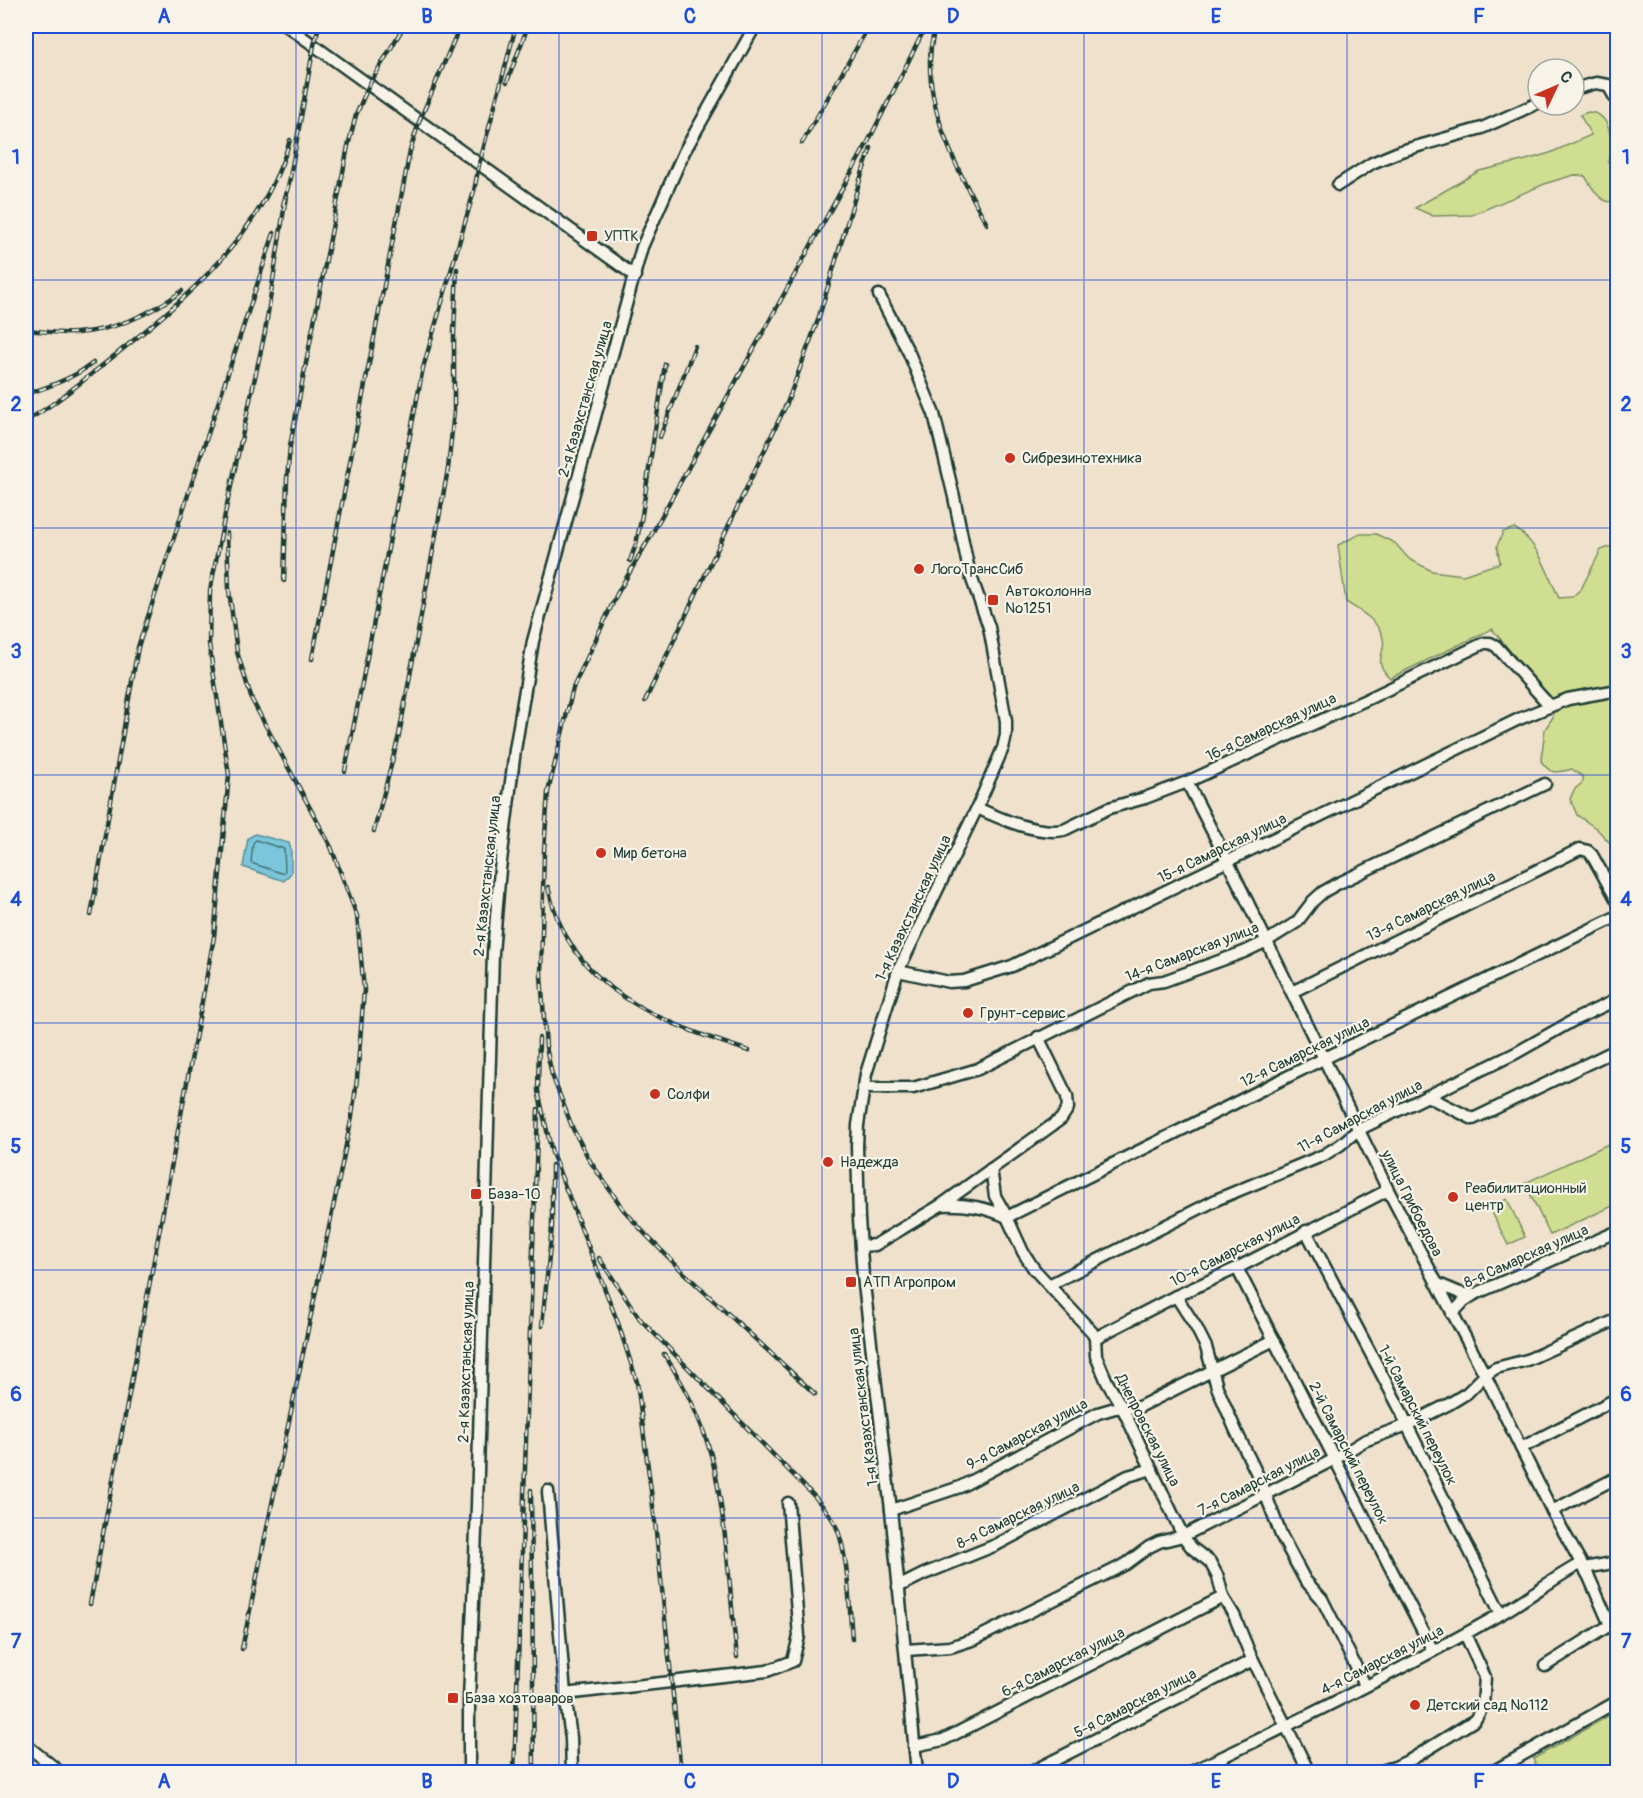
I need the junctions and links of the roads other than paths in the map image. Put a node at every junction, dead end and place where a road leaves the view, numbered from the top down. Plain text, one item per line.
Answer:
1 (287, 26) edge
2 (755, 26) edge
3 (1586, 86) edge
4 (1617, 103) edge
5 (1526, 108) edge
6 (1338, 185) dead end
7 (635, 276) junction
8 (879, 295) dead end
9 (1617, 690) edge
10 (1550, 706) junction
11 (1187, 782) junction
12 (1545, 784) dead end
13 (977, 808) junction
14 (1228, 862) junction
15 (1617, 902) edge
16 (1617, 916) edge
17 (1267, 941) junction
18 (898, 971) junction
19 (1292, 992) junction
20 (1617, 999) edge
21 (1038, 1037) junction
22 (1617, 1049) edge
23 (1323, 1059) junction
24 (863, 1088) junction
25 (1427, 1096) junction
26 (1358, 1130) junction
27 (991, 1169) junction
28 (1388, 1190) junction
29 (941, 1205) junction
30 (1007, 1216) junction
31 (1306, 1231) junction
32 (1617, 1231) edge
33 (861, 1246) junction
34 (1237, 1268) junction
35 (1436, 1283) junction
36 (1049, 1285) junction
37 (1473, 1295) junction
38 (1176, 1296) junction
39 (1452, 1314) junction
40 (1617, 1319) edge
41 (1095, 1338) junction
42 (1274, 1340) junction
43 (1214, 1370) junction
44 (1485, 1375) junction
45 (1617, 1398) edge
46 (1123, 1408) junction
47 (1407, 1425) junction
48 (1521, 1448) junction
49 (1335, 1459) junction
50 (1152, 1469) junction
51 (1617, 1477) edge
52 (548, 1491) dead end
53 (1265, 1494) junction
54 (788, 1503) dead end
55 (891, 1510) junction
56 (1552, 1510) junction
57 (1183, 1536) junction
58 (1617, 1560) edge
59 (1582, 1566) junction
60 (898, 1587) junction
61 (1223, 1597) junction
62 (1501, 1614) junction
63 (1614, 1630) edge
64 (1465, 1634) junction
65 (906, 1650) junction
66 (1433, 1651) junction
67 (1253, 1660) junction
68 (1545, 1666) dead end
69 (1365, 1685) junction
70 (565, 1694) junction
71 (1617, 1701) edge
72 (1287, 1726) junction
73 (26, 1745) edge
74 (914, 1746) junction
75 (1385, 1772) edge
76 (60, 1773) edge
77 (469, 1773) edge
78 (572, 1773) edge
79 (917, 1773) edge
80 (1031, 1773) edge
81 (1191, 1773) edge
82 (1309, 1773) edge
83 (1492, 1773) edge

1 - 7 street
2 - 7 street, 2-я Казахстанская улица
3 - 4 street
5 - 6 street
7 - 77 street, 2-я Казахстанская улица
8 - 13 street, 1-я Казахстанская улица
9 - 10 street, 15-я Самарская улица
10 - 11 street, 16-я Самарская улица
10 - 14 street, 15-я Самарская улица
11 - 13 street, 16-я Самарская улица
11 - 14 street, улица Грибоедова
12 - 17 street, 14-я Самарская улица
13 - 18 street, 1-я Казахстанская улица
14 - 17 street, улица Грибоедова
14 - 18 street, 15-я Самарская улица
15 - 19 street, 13-я Самарская улица
16 - 23 street, 12-я Самарская улица
17 - 19 street, улица Грибоедова
17 - 21 street, 14-я Самарская улица
18 - 24 street, 1-я Казахстанская улица
19 - 23 street, улица Грибоедова
20 - 25 street, 11-я Самарская улица
21 - 24 street, 14-я Самарская улица
21 - 27 street
22 - 25 street
23 - 26 street, улица Грибоедова
23 - 30 street, 12-я Самарская улица
24 - 33 street, 1-я Казахстанская улица
25 - 26 street, 11-я Самарская улица
26 - 28 street, улица Грибоедова
26 - 36 street, 11-я Самарская улица
27 - 29 street
27 - 30 street, Днепровская улица
28 - 31 street, 10-я Самарская улица
28 - 35 street, улица Грибоедова
29 - 30 street
29 - 33 street
30 - 36 street, Днепровская улица
31 - 34 street, 10-я Самарская улица
31 - 47 street, 1-й Самарский переулок
32 - 37 street, 8-я Самарская улица
33 - 55 street, 1-я Казахстанская улица
34 - 38 street, 10-я Самарская улица
34 - 42 street, 2-й Самарский переулок
35 - 37 street
35 - 39 street, улица Грибоедова
36 - 41 street, Днепровская улица
37 - 39 street, 8-я Самарская улица
38 - 41 street, 10-я Самарская улица
38 - 43 street
39 - 44 street, улица Грибоедова
40 - 44 street, 7-я Самарская улица
41 - 46 street, Днепровская улица
42 - 43 street, 9-я Самарская улица
42 - 49 street, 2-й Самарский переулок
43 - 46 street, 9-я Самарская улица
43 - 53 street
44 - 47 street, 7-я Самарская улица
44 - 48 street, улица Грибоедова
45 - 48 street
46 - 50 street, Днепровская улица
46 - 55 street, 9-я Самарская улица
47 - 49 street, 7-я Самарская улица
47 - 62 street, 1-й Самарский переулок
48 - 56 street, улица Грибоедова
49 - 53 street, 7-я Самарская улица
49 - 66 street, 2-й Самарский переулок
50 - 57 street, Днепровская улица
50 - 60 street, 8-я Самарская улица
51 - 56 street
52 - 70 street
53 - 57 street, 7-я Самарская улица
53 - 69 street
54 - 70 street
55 - 60 street, 1-я Казахстанская улица
56 - 59 street, улица Грибоедова
57 - 61 street, Днепровская улица
57 - 65 street, 7-я Самарская улица
58 - 59 street, 4-я Самарская улица
59 - 62 street, 4-я Самарская улица
59 - 63 street, улица Грибоедова
60 - 65 street, 1-я Казахстанская улица
61 - 67 street, Днепровская улица
61 - 74 street, 6-я Самарская улица
62 - 64 street, 4-я Самарская улица
63 - 68 street
64 - 66 street, 4-я Самарская улица
64 - 75 street
65 - 74 street, 1-я Казахстанская улица
66 - 69 street, 4-я Самарская улица
67 - 72 street, Днепровская улица
67 - 80 street, 5-я Самарская улица
69 - 72 street, 4-я Самарская улица
70 - 78 street
71 - 83 street
72 - 81 street, 4-я Самарская улица
72 - 82 street, Днепровская улица
73 - 76 street
74 - 79 street, 1-я Казахстанская улица

